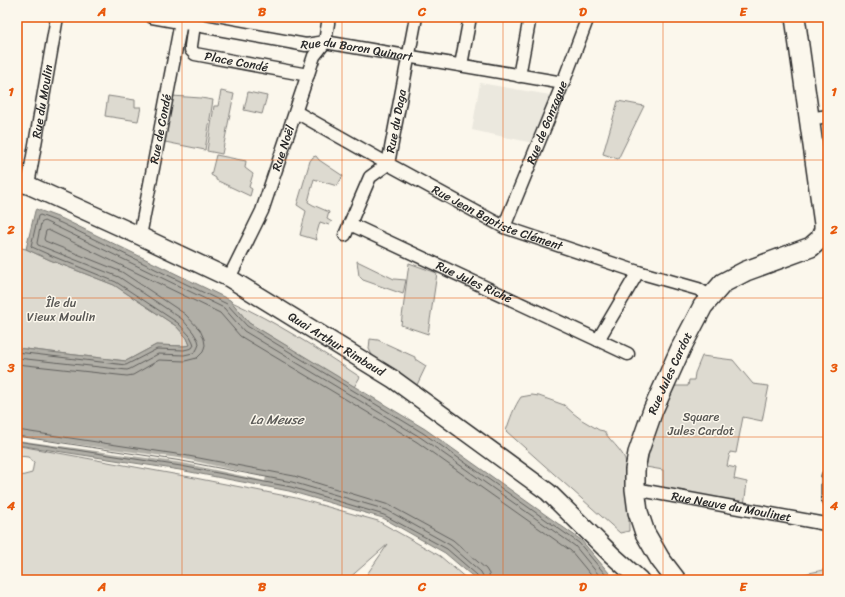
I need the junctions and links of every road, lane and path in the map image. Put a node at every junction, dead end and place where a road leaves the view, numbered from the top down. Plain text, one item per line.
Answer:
1 (58, 17) edge
2 (152, 17) edge
3 (330, 17) edge
4 (416, 17) edge
5 (470, 17) edge
6 (530, 17) edge
7 (588, 17) edge
8 (795, 17) edge
9 (181, 22) junction
10 (194, 25) junction
11 (325, 42) junction
12 (408, 56) junction
13 (461, 65) junction
14 (308, 75) junction
15 (519, 76) junction
16 (563, 83) junction
17 (296, 112) junction
18 (828, 116) edge
19 (809, 119) junction
20 (388, 164) junction
21 (22, 184) edge
22 (504, 227) junction
23 (826, 229) edge
24 (347, 230) joint
25 (140, 236) junction
26 (638, 272) junction
27 (229, 278) junction
28 (711, 297) junction
29 (598, 340) junction
30 (628, 354) dead end
31 (828, 476) edge
32 (635, 489) junction
33 (828, 500) edge
34 (828, 523) edge
35 (612, 555) junction
36 (632, 580) edge
37 (640, 580) edge
38 (676, 580) edge

1 - 21 street, Rue du Moulin
2 - 9 street, Rue du Baron Quinart
3 - 11 street, Rue Noël
4 - 12 street, Rue du Daga
5 - 13 street
6 - 15 street
7 - 16 street, Rue de Gonzague
8 - 19 main road
9 - 10 street, Rue du Baron Quinart
9 - 25 street, Rue de Condé
10 - 11 street, Rue du Baron Quinart
10 - 14 street, Place Condé
11 - 12 street, Rue du Baron Quinart
11 - 14 street, Rue Noël
12 - 13 street, Rue du Baron Quinart
12 - 20 street, Rue du Daga
13 - 15 street, Rue du Baron Quinart
14 - 17 street, Rue Noël
15 - 16 street, Rue du Baron Quinart
16 - 22 street, Rue de Gonzague
17 - 20 street, Rue Jean Baptiste Clément
17 - 27 street, Rue Noël
18 - 19 street
19 - 23 main road
20 - 22 street, Rue Jean Baptiste Clément
20 - 24 street, Rue du Daga
21 - 25 main road, Quai Arthur Rimbaud
22 - 26 street, Rue Jean Baptiste Clément
23 - 28 main road, Rue Jules Cardot
24 - 29 street, Rue Jules Riché
25 - 27 main road, Quai Arthur Rimbaud
26 - 28 street, Rue Jean Baptiste Clément
26 - 29 street
27 - 35 main road, Quai Arthur Rimbaud
28 - 32 main road, Rue Jules Cardot
29 - 30 street, Rue Jules Riché
31 - 33 street
32 - 34 street, Rue Neuve du Moulinet
32 - 38 main road, Rue Jules Cardot
35 - 36 main road, Quai Arthur Rimbaud
35 - 37 main road, Quai Arthur Rimbaud

